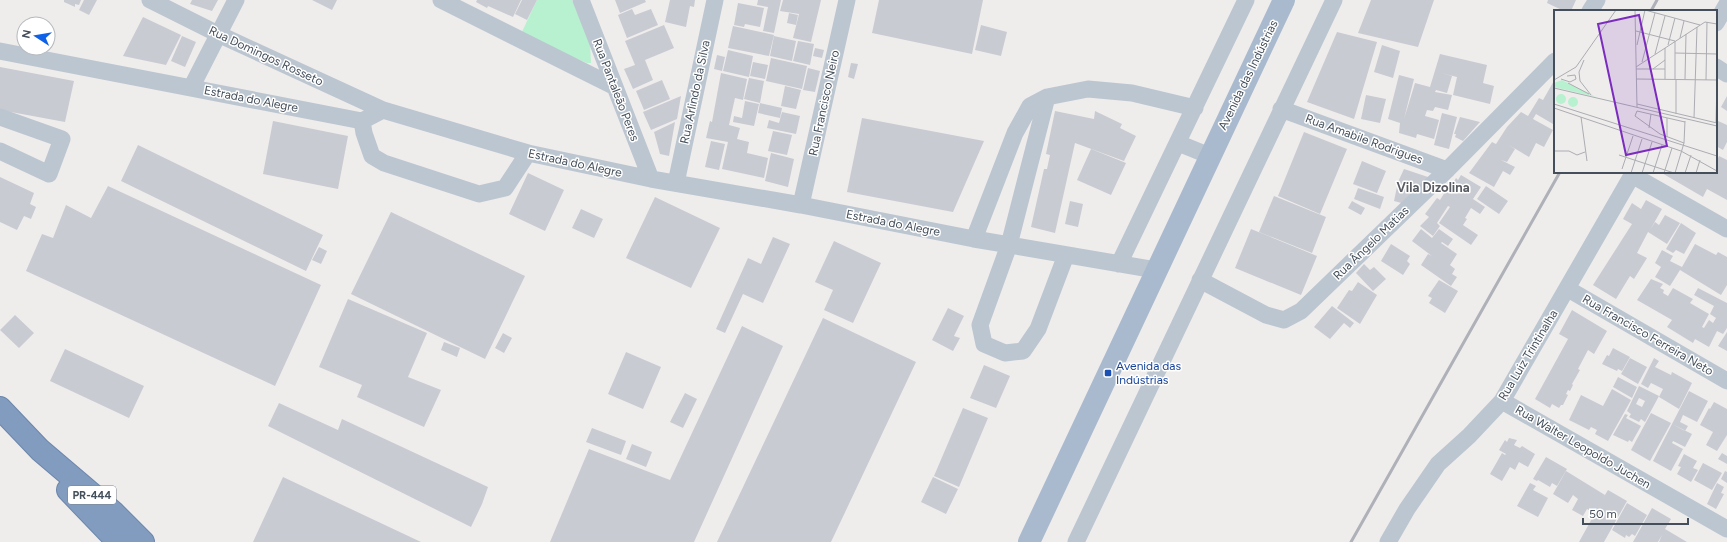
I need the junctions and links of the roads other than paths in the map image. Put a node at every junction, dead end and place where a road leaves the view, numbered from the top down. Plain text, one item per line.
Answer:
1 (150, 0) edge
2 (236, 0) edge
3 (441, 0) edge
4 (581, 0) edge
5 (715, 0) edge
6 (847, 0) edge
7 (1246, 0) edge
8 (1284, 0) edge
9 (1334, 0) edge
10 (1597, 0) edge
11 (1727, 4) edge
12 (1591, 10) edge
13 (1717, 21) edge
14 (218, 34) junction
15 (0, 51) edge
16 (1554, 62) edge
17 (1717, 68) edge
18 (1727, 74) edge
19 (191, 88) junction
20 (615, 88) junction
21 (1047, 96) junction
22 (1195, 108) junction
23 (1281, 109) junction
24 (382, 110) junction
25 (0, 117) edge
26 (362, 121) junction
27 (1178, 143) junction
28 (0, 151) edge
29 (528, 153) junction
30 (1210, 156) junction
31 (1447, 170) junction
32 (1633, 174) edge
33 (651, 179) junction
34 (676, 183) junction
35 (801, 205) junction
36 (1727, 229) edge
37 (974, 239) junction
38 (1010, 245) junction
39 (1066, 255) junction
40 (1119, 264) junction
41 (1156, 270) junction
42 (1200, 280) junction
43 (1568, 289) junction
44 (1727, 381) edge
45 (1502, 401) junction
46 (0, 408) edge
47 (40, 450) junction
48 (1727, 529) edge
49 (118, 542) edge
50 (143, 542) edge
51 (1029, 542) edge
52 (1076, 542) edge
53 (1388, 542) edge

1 - 14 street, Rua Domingos Rosseto
2 - 14 street
3 - 20 street
4 - 20 street, Rua Pantaleão Peres
5 - 34 street, Rua Arlindo da Silva
6 - 35 street, Rua Francisco Neiro
7 - 22 street
8 - 30 main road, Avenida das Indústrias
9 - 23 street
10 - 12 street
11 - 13 street
14 - 19 street
14 - 24 street, Rua Domingos Rosseto
15 - 19 street, Estrada do Alegre
16 - 31 street, Rua Ângelo Matias
17 - 18 street
19 - 26 street, Estrada do Alegre
20 - 33 street, Rua Pantaleão Peres
21 - 22 street
21 - 37 street
21 - 38 street
22 - 27 street
23 - 31 street, Rua Amabile Rodrigues
23 - 42 street
24 - 26 street
24 - 29 street, Estrada do Alegre
25 - 28 street
26 - 29 street
27 - 30 street
27 - 40 street
29 - 33 street, Estrada do Alegre
30 - 41 main road, Avenida das Indústrias
31 - 42 street, Rua Ângelo Matias
32 - 36 street
32 - 43 street, Rua Luiz Trintinalha
33 - 34 street, Estrada do Alegre
34 - 35 street, Estrada do Alegre
35 - 37 street, Estrada do Alegre
37 - 38 street, Estrada do Alegre
38 - 39 street, Estrada do Alegre
38 - 39 street
39 - 40 street, Estrada do Alegre
40 - 41 street, Estrada do Alegre
41 - 51 main road, Avenida das Indústrias
42 - 52 street
43 - 44 street, Rua Francisco Ferreira Neto
43 - 45 street, Rua Luiz Trintinalha
45 - 48 street, Rua Walter Leopoldo Juchen
45 - 53 street, Rua Luiz Trintinalha
46 - 47 highway, PR-444
47 - 49 highway, PR-444
47 - 50 highway, PR-444

